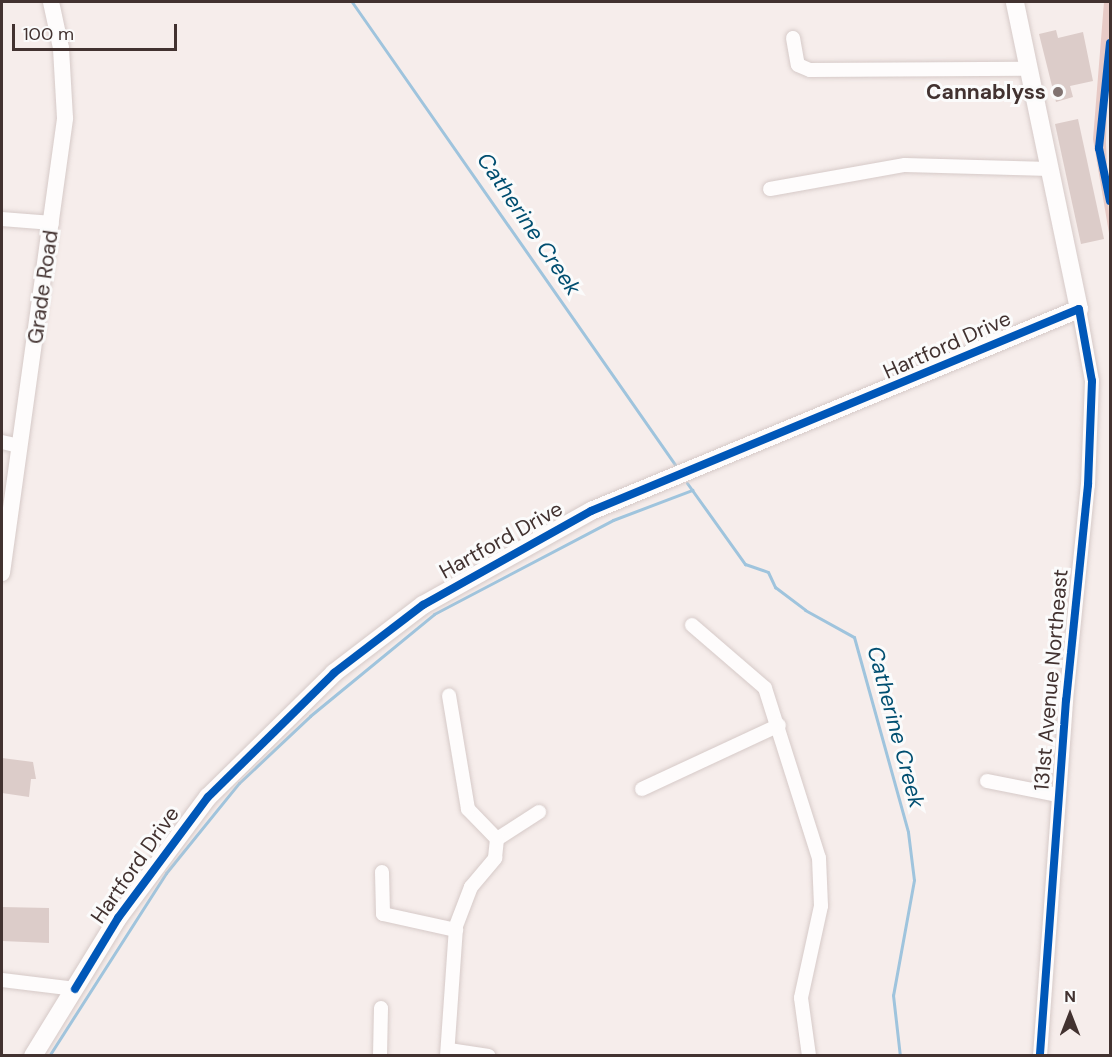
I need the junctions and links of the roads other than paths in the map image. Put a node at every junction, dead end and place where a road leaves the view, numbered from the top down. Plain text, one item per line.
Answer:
1 (51, 2) edge
2 (1015, 2) edge
3 (794, 38) dead end
4 (1027, 69) junction
5 (1050, 169) junction
6 (770, 189) dead end
7 (2, 219) edge
8 (52, 224) junction
9 (1079, 309) junction
10 (2, 442) edge
11 (19, 446) junction
12 (2, 573) edge
13 (692, 625) dead end
14 (449, 696) dead end
15 (779, 725) junction
16 (987, 781) dead end
17 (642, 789) dead end
18 (1058, 795) junction
19 (539, 812) dead end
20 (497, 839) junction
21 (382, 872) dead end
22 (456, 930) junction
23 (2, 980) edge
24 (75, 989) junction
25 (381, 1008) dead end
26 (448, 1053) edge
27 (33, 1056) edge
28 (380, 1056) edge
29 (489, 1056) edge
30 (809, 1056) edge
31 (1040, 1056) edge

1 - 8 street, Grade Road
2 - 4 main road
3 - 4 street
4 - 5 main road
5 - 6 street
5 - 9 main road
7 - 8 street
8 - 11 street, Grade Road
9 - 18 street, 131st Avenue Northeast
9 - 24 main road, Hartford Drive
10 - 11 street
11 - 12 street, Grade Road
13 - 15 street
14 - 20 street
15 - 17 street
15 - 30 street
16 - 18 street
18 - 31 street, 131st Avenue Northeast
19 - 20 street
20 - 22 street
21 - 22 street
22 - 26 street
23 - 24 street
24 - 27 main road, Hartford Drive
25 - 28 street
26 - 29 street

